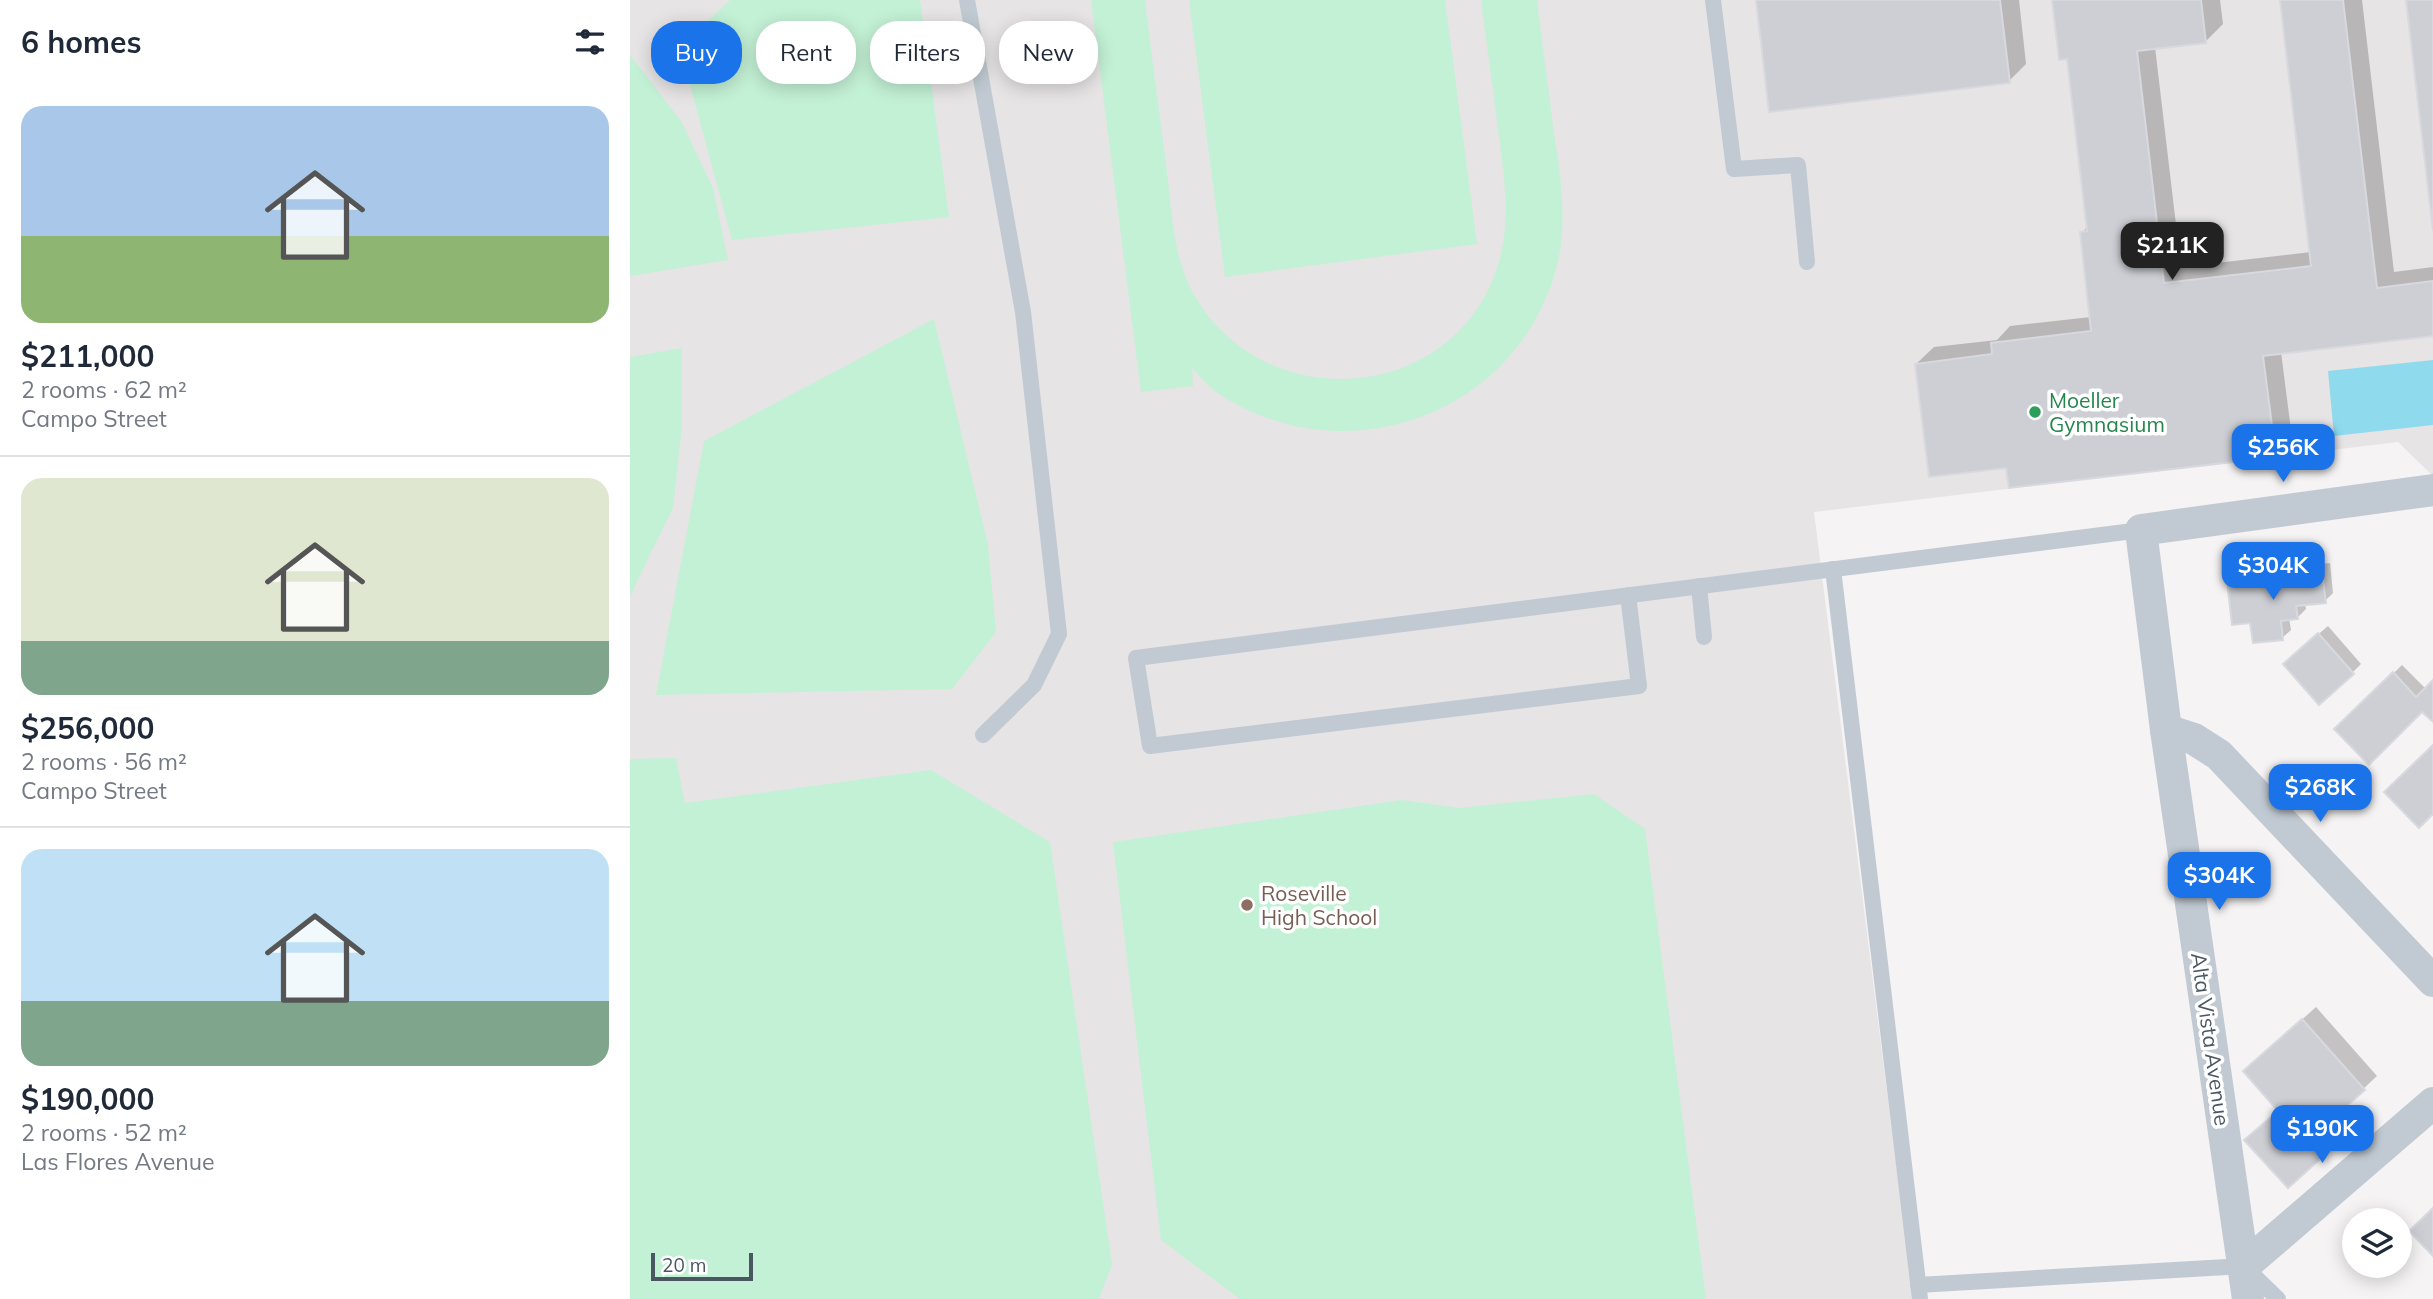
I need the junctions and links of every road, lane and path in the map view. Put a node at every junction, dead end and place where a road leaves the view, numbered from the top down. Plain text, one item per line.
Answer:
1 (967, 0) edge
2 (1713, 0) edge
3 (1807, 262) dead end
4 (2433, 490) edge
5 (2141, 530) junction
6 (1833, 569) junction
7 (1699, 586) junction
8 (1628, 595) junction
9 (1704, 637) dead end
10 (2166, 730) junction
11 (983, 735) dead end
12 (2433, 981) edge
13 (2433, 1103) edge
14 (2245, 1266) junction
15 (1919, 1292) edge
16 (2248, 1299) edge
17 (2278, 1299) edge

1 - 11 lane
2 - 3 lane
4 - 5 street
5 - 6 lane
5 - 10 street, Alta Vista Avenue
6 - 7 lane
6 - 15 lane
7 - 8 lane
7 - 9 lane
8 - 8 lane
10 - 12 street
10 - 14 street, Alta Vista Avenue
13 - 14 street
14 - 15 lane
14 - 16 street, Alta Vista Avenue
14 - 17 lane

